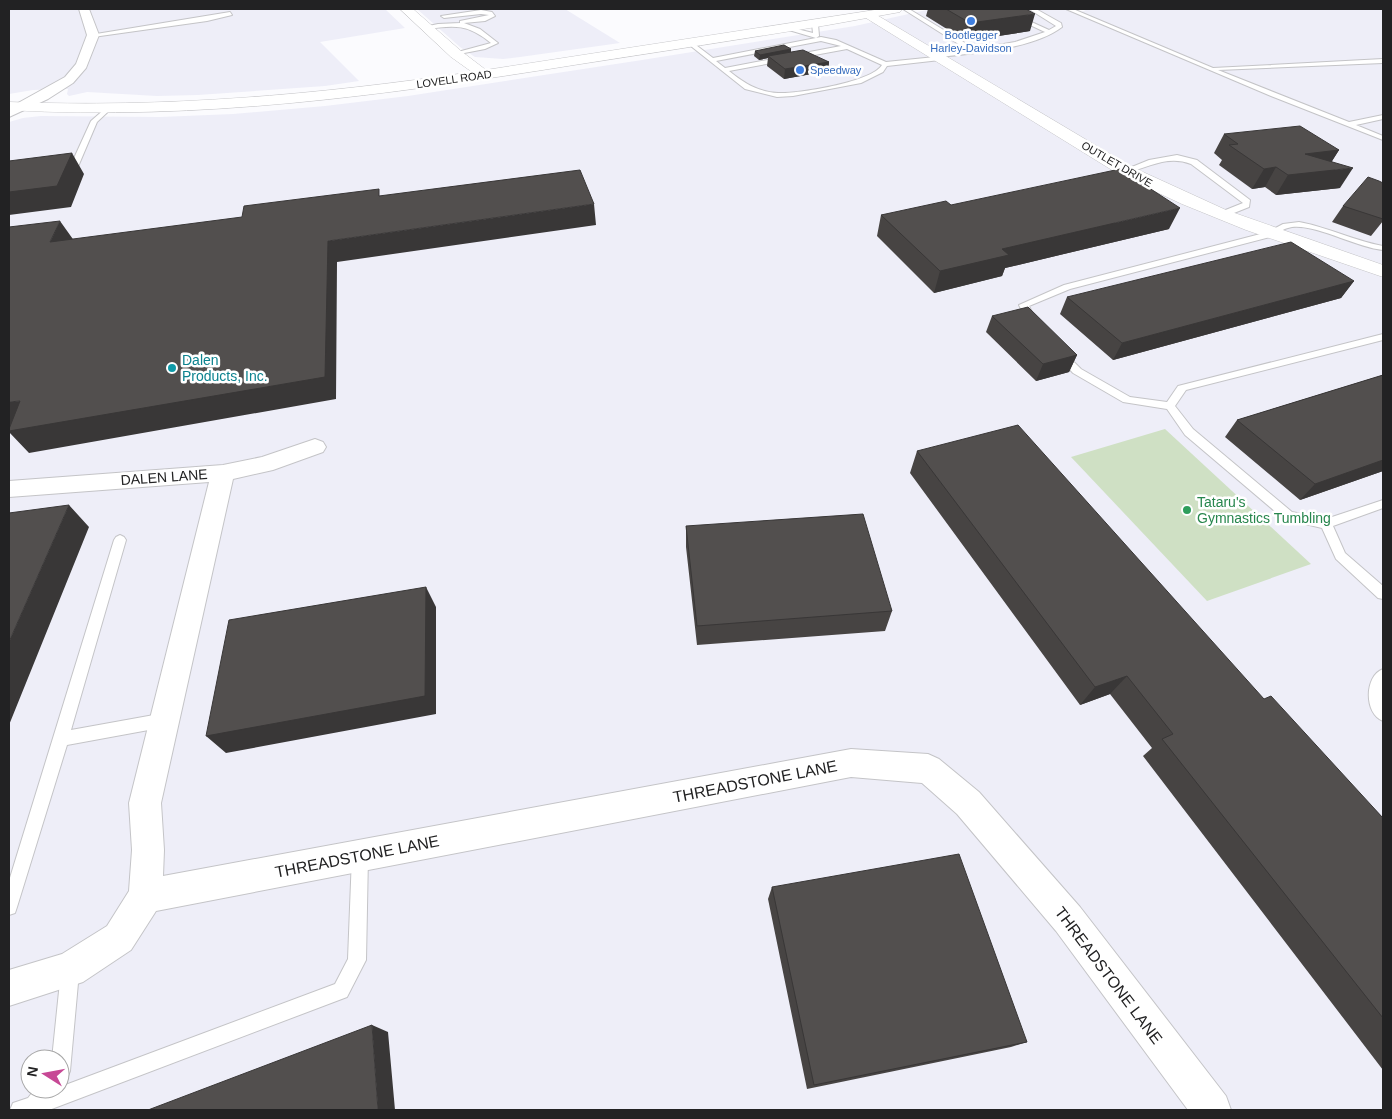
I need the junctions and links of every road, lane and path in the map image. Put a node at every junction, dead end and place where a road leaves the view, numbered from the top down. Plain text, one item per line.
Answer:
1 (84, 9) edge
2 (406, 9) edge
3 (896, 9) edge
4 (906, 9) edge
5 (999, 9) edge
6 (1032, 9) edge
7 (1069, 9) edge
8 (230, 14) dead end
9 (870, 15) junction
10 (426, 21) junction
11 (457, 23) junction
12 (1049, 32) junction
13 (817, 33) junction
14 (93, 35) junction
15 (690, 43) junction
16 (848, 47) junction
17 (972, 51) junction
18 (456, 54) junction
19 (939, 57) junction
20 (711, 60) junction
21 (1383, 61) edge
22 (885, 64) junction
23 (1211, 69) junction
24 (724, 70) junction
25 (484, 75) junction
26 (15, 106) edge
27 (109, 108) junction
28 (9, 113) edge
29 (1383, 116) edge
30 (1363, 121) junction
31 (1351, 124) junction
32 (1376, 125) dead end
33 (1383, 138) edge
34 (55, 171) edge
35 (1126, 171) junction
36 (1221, 215) junction
37 (1271, 234) junction
38 (1383, 248) edge
39 (1383, 272) edge
40 (1039, 332) edge
41 (1383, 337) edge
42 (1052, 345) edge
43 (1170, 406) junction
44 (315, 447) dead end
45 (222, 473) junction
46 (9, 489) edge
47 (1383, 504) edge
48 (1326, 524) junction
49 (120, 540) dead end
50 (1383, 594) edge
51 (1383, 674) edge
52 (1383, 714) edge
53 (164, 720) junction
54 (61, 738) junction
55 (360, 856) junction
56 (146, 896) junction
57 (9, 907) edge
58 (70, 968) junction
59 (9, 988) edge
60 (62, 1049) edge
61 (37, 1099) edge
62 (27, 1108) edge
63 (1212, 1110) edge

1 - 14 street
2 - 10 main road
3 - 9 main road, LOVELL ROAD
4 - 17 lane
5 - 12 lane
6 - 12 lane
7 - 23 lane
8 - 14 lane
9 - 13 main road, LOVELL ROAD
9 - 19 main road, OUTLET DRIVE
10 - 11 lane
10 - 11 lane
10 - 18 main road
11 - 18 lane
12 - 17 lane
13 - 15 main road, LOVELL ROAD
13 - 16 lane
13 - 20 lane
14 - 26 street
15 - 20 lane
15 - 25 main road, LOVELL ROAD
16 - 22 lane
16 - 24 lane
17 - 19 lane
18 - 25 main road
19 - 22 lane
19 - 35 main road, OUTLET DRIVE
20 - 24 lane
21 - 23 lane
22 - 24 lane
23 - 31 lane
25 - 27 main road, LOVELL ROAD
26 - 27 main road, LOVELL ROAD
26 - 28 street
27 - 34 lane
29 - 30 lane
30 - 31 lane
30 - 32 lane
31 - 33 lane
35 - 36 main road, OUTLET DRIVE
35 - 36 lane
36 - 37 main road, OUTLET DRIVE
37 - 38 lane
37 - 39 main road, OUTLET DRIVE
37 - 40 lane
41 - 43 lane
42 - 43 lane
43 - 48 lane
44 - 45 street, DALEN LANE
45 - 46 street, DALEN LANE
45 - 53 street
47 - 48 lane
48 - 50 lane
49 - 54 lane
51 - 52 lane
53 - 54 lane
53 - 56 street
54 - 57 lane
55 - 56 street, THREADSTONE LANE
55 - 62 lane
55 - 63 street, THREADSTONE LANE
56 - 58 street
58 - 59 street
58 - 60 lane
61 - 62 lane

